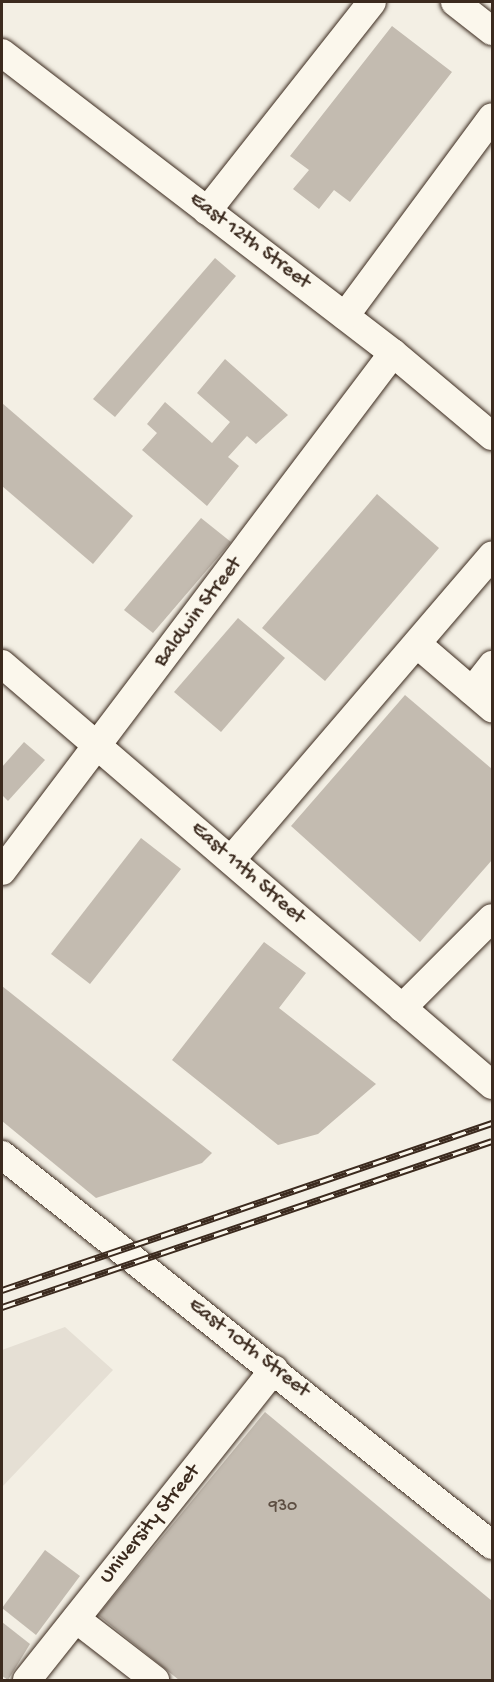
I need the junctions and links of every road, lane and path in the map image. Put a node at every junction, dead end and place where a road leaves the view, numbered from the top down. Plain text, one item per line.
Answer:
1 (372, 2) edge
2 (455, 2) edge
3 (492, 32) edge
4 (2, 53) edge
5 (492, 117) edge
6 (207, 211) junction
7 (345, 316) junction
8 (393, 353) junction
9 (492, 436) edge
10 (492, 556) edge
11 (417, 644) junction
12 (2, 664) edge
13 (492, 665) edge
14 (482, 700) edge
15 (99, 747) junction
16 (231, 860) junction
17 (2, 871) edge
18 (492, 918) edge
19 (402, 1008) junction
20 (492, 1085) edge
21 (2, 1155) edge
22 (274, 1369) junction
23 (492, 1545) edge
24 (76, 1619) junction
25 (27, 1680) edge
26 (154, 1680) edge

1 - 6 street
2 - 3 street
4 - 6 street, East 12th Street
5 - 7 street
6 - 7 street, East 12th Street
7 - 8 street, East 12th Street
8 - 9 street, East 12th Street
8 - 15 street, Baldwin Street
10 - 11 street
11 - 14 street
11 - 16 street
12 - 15 street, East 11th Street
13 - 14 street
15 - 16 street, East 11th Street
15 - 17 street, Baldwin Street
16 - 19 street, East 11th Street
18 - 19 street
19 - 20 street, East 11th Street
21 - 22 street, East 10th Street
22 - 23 street, East 10th Street
22 - 24 street, University Street
24 - 25 street, University Street
24 - 26 street

